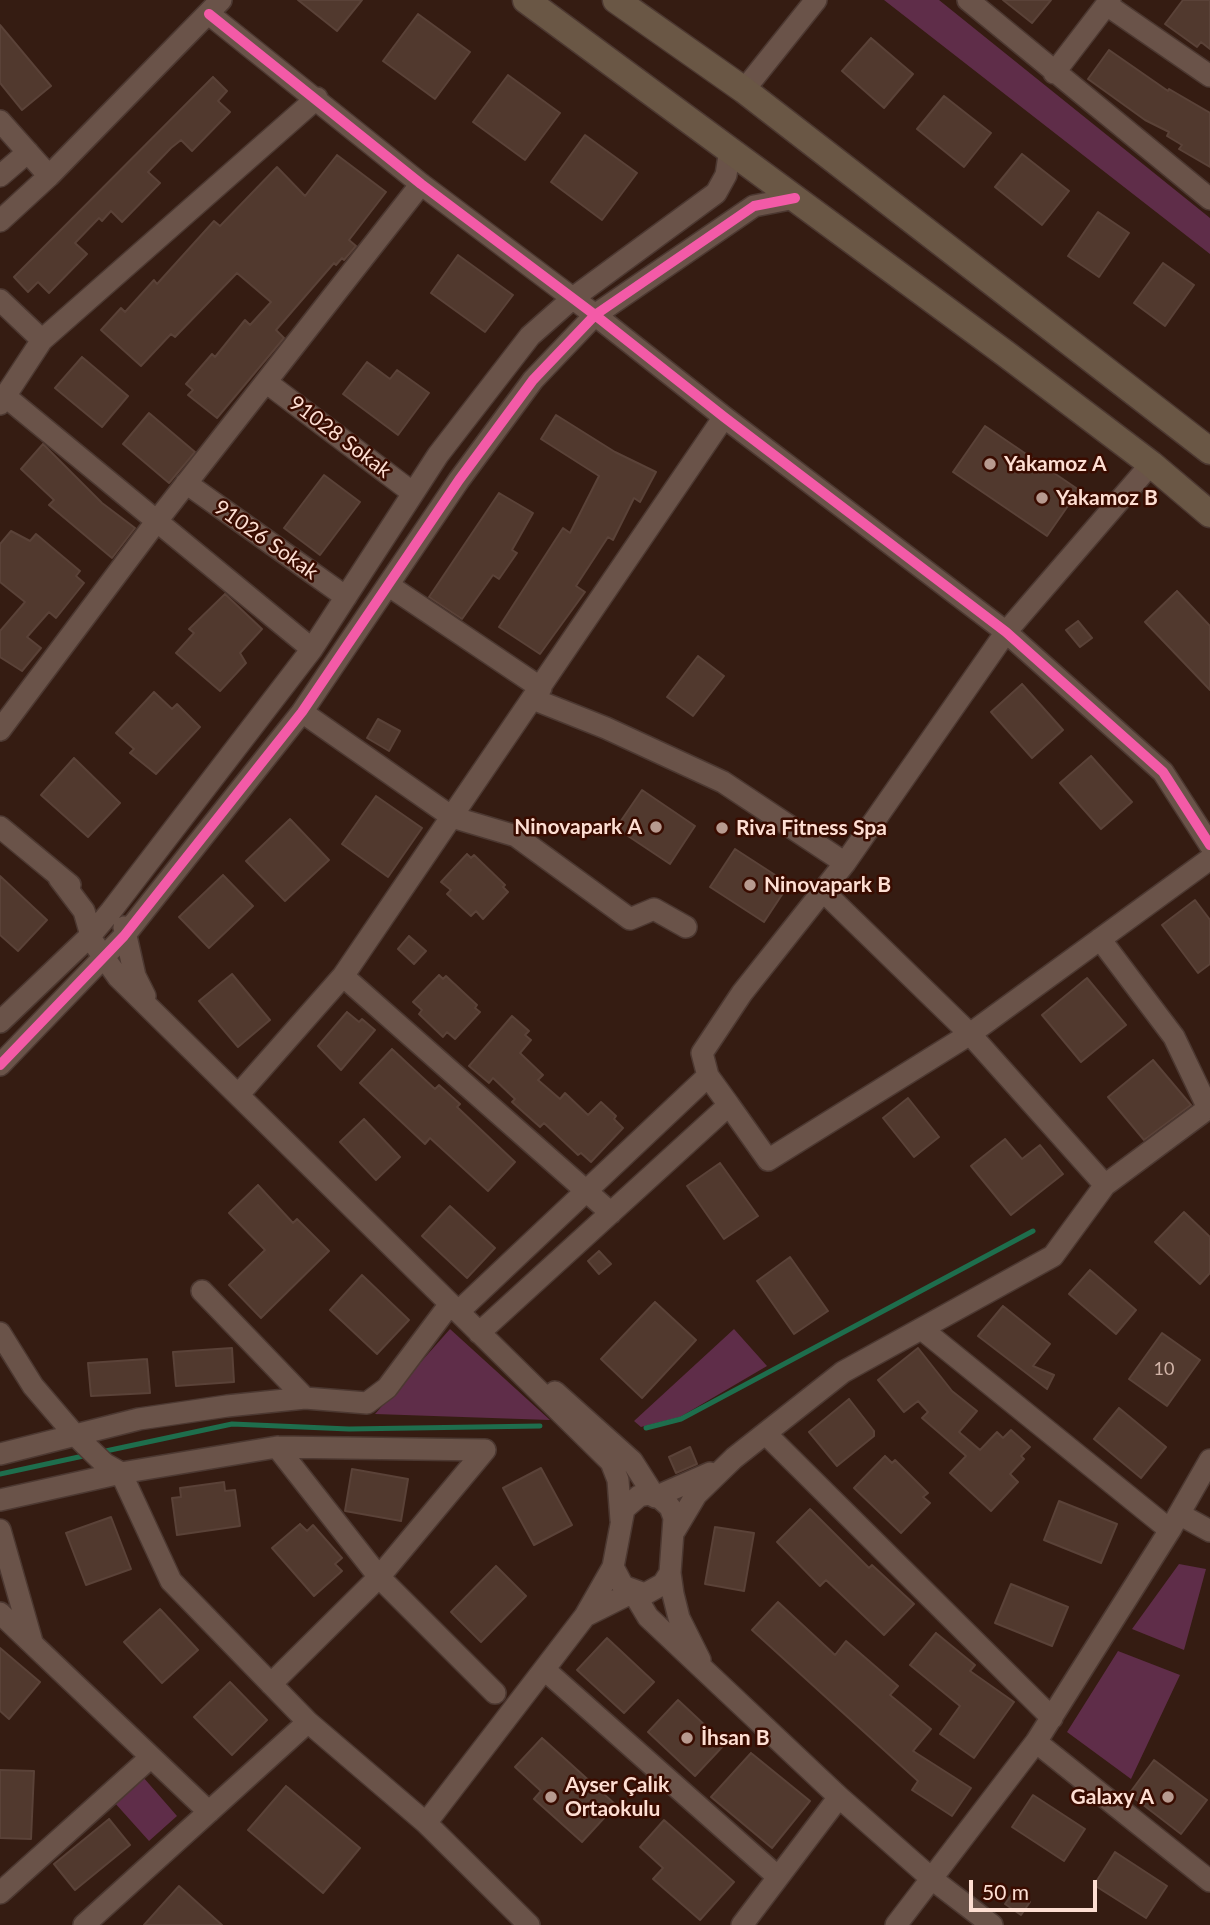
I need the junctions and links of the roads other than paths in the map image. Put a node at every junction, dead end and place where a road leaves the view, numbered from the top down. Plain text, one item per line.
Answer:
1 (526, 0) edge
2 (616, 0) edge
3 (816, 0) edge
4 (968, 0) edge
5 (1109, 2) edge
6 (215, 7) edge
7 (1055, 73) junction
8 (1210, 76) edge
9 (744, 90) junction
10 (317, 98) junction
11 (0, 121) edge
12 (730, 149) junction
13 (28, 152) junction
14 (0, 176) edge
15 (49, 176) junction
16 (421, 184) junction
17 (795, 198) junction
18 (1210, 199) edge
19 (0, 221) edge
20 (573, 298) junction
21 (0, 300) edge
22 (595, 315) junction
23 (42, 340) junction
24 (266, 382) junction
25 (2, 400) edge
26 (724, 417) junction
27 (1210, 451) edge
28 (1151, 464) junction
29 (186, 484) junction
30 (414, 493) junction
31 (1210, 514) edge
32 (156, 522) junction
33 (388, 585) junction
34 (346, 597) junction
35 (1006, 632) junction
36 (312, 649) junction
37 (537, 693) junction
38 (302, 712) junction
39 (0, 730) edge
40 (452, 817) junction
41 (0, 827) edge
42 (1210, 845) edge
43 (1210, 859) edge
44 (845, 863) junction
45 (59, 878) junction
46 (823, 891) junction
47 (111, 911) junction
48 (686, 927) dead end
49 (90, 936) junction
50 (124, 936) junction
51 (1100, 939) junction
52 (104, 957) junction
53 (342, 976) junction
54 (152, 1011) junction
55 (0, 1022) edge
56 (970, 1034) junction
57 (0, 1065) edge
58 (708, 1076) junction
59 (239, 1094) junction
60 (729, 1105) junction
61 (1209, 1107) edge
62 (1105, 1185) junction
63 (587, 1191) junction
64 (611, 1213) junction
65 (202, 1291) dead end
66 (454, 1308) junction
67 (923, 1330) junction
68 (0, 1333) edge
69 (479, 1333) junction
70 (305, 1398) junction
71 (767, 1435) junction
72 (81, 1441) junction
73 (278, 1447) junction
74 (0, 1454) edge
75 (734, 1458) junction
76 (1210, 1460) edge
77 (113, 1469) junction
78 (655, 1497) junction
79 (0, 1500) edge
80 (621, 1520) junction
81 (1175, 1522) junction
82 (0, 1530) edge
83 (675, 1530) junction
84 (1210, 1531) edge
85 (613, 1567) junction
86 (670, 1573) junction
87 (379, 1577) junction
88 (633, 1592) junction
89 (0, 1613) edge
90 (585, 1616) junction
91 (33, 1645) junction
92 (702, 1669) junction
93 (545, 1670) junction
94 (271, 1684) junction
95 (495, 1693) dead end
96 (1052, 1717) junction
97 (308, 1722) junction
98 (1037, 1742) junction
99 (151, 1757) junction
100 (839, 1797) junction
101 (209, 1812) junction
102 (426, 1823) junction
103 (778, 1877) junction
104 (932, 1879) junction
105 (1210, 1881) edge
106 (0, 1893) edge
107 (84, 1925) edge
108 (529, 1925) edge
109 (742, 1925) edge
110 (896, 1925) edge
111 (992, 1925) edge

1 - 12 main road
2 - 9 main road
3 - 9 street
4 - 7 street
5 - 7 street
5 - 8 street
6 - 10 street
6 - 15 street
7 - 18 street
9 - 27 main road
10 - 16 street
10 - 23 street
11 - 13 street
12 - 17 main road
12 - 20 street
13 - 14 street
13 - 15 street
15 - 19 street
16 - 20 street
16 - 24 street
17 - 22 street
17 - 28 main road
20 - 22 street
20 - 30 street
21 - 23 street
22 - 26 street
22 - 33 street
23 - 25 street
24 - 29 street
24 - 30 street, 91028 Sokak
25 - 32 street
26 - 35 street
26 - 37 street
28 - 31 main road
28 - 35 street
29 - 32 street
29 - 34 street, 91026 Sokak
30 - 34 street
32 - 36 street
32 - 39 street
33 - 37 street
33 - 38 street
34 - 36 street
35 - 42 street
35 - 44 street
36 - 47 street
37 - 40 street
37 - 44 street
38 - 40 street
38 - 50 street
40 - 48 street
40 - 53 street
41 - 45 street
43 - 51 street
44 - 46 street
45 - 47 street
45 - 49 street
46 - 56 street
46 - 58 street
47 - 49 street
47 - 50 street
49 - 52 street
49 - 55 street
50 - 52 street
50 - 54 street
51 - 56 street
51 - 61 street
52 - 54 street
52 - 57 street
53 - 59 street
53 - 63 street
54 - 59 street
56 - 60 street
56 - 62 street
58 - 60 street
58 - 63 street
59 - 66 street
60 - 64 street
61 - 62 street
62 - 67 street
63 - 64 street
63 - 66 street
64 - 69 street
65 - 70 street
66 - 69 street
66 - 70 street
67 - 71 street
67 - 81 street
68 - 72 street
69 - 78 street
69 - 80 street
70 - 72 street
71 - 75 street
71 - 96 street
72 - 74 street
72 - 77 street
73 - 77 street
73 - 87 street
73 - 87 street
75 - 78 street
75 - 83 street
76 - 81 street
77 - 79 street
77 - 94 street
78 - 80 street
78 - 83 street
80 - 85 street
81 - 84 street
81 - 96 street
82 - 91 street
83 - 86 street
85 - 88 street
85 - 90 street
86 - 88 street
86 - 92 street
87 - 94 street
87 - 95 street
88 - 90 street
88 - 92 street
89 - 91 street
90 - 93 street
91 - 99 street
92 - 100 street
93 - 102 street
93 - 103 street
94 - 97 street
96 - 98 street
97 - 101 street
97 - 102 street
98 - 104 street
98 - 105 street
99 - 101 street
99 - 106 street
100 - 103 street
100 - 104 street
101 - 107 street
102 - 108 street
103 - 109 street
104 - 110 street
104 - 111 street

